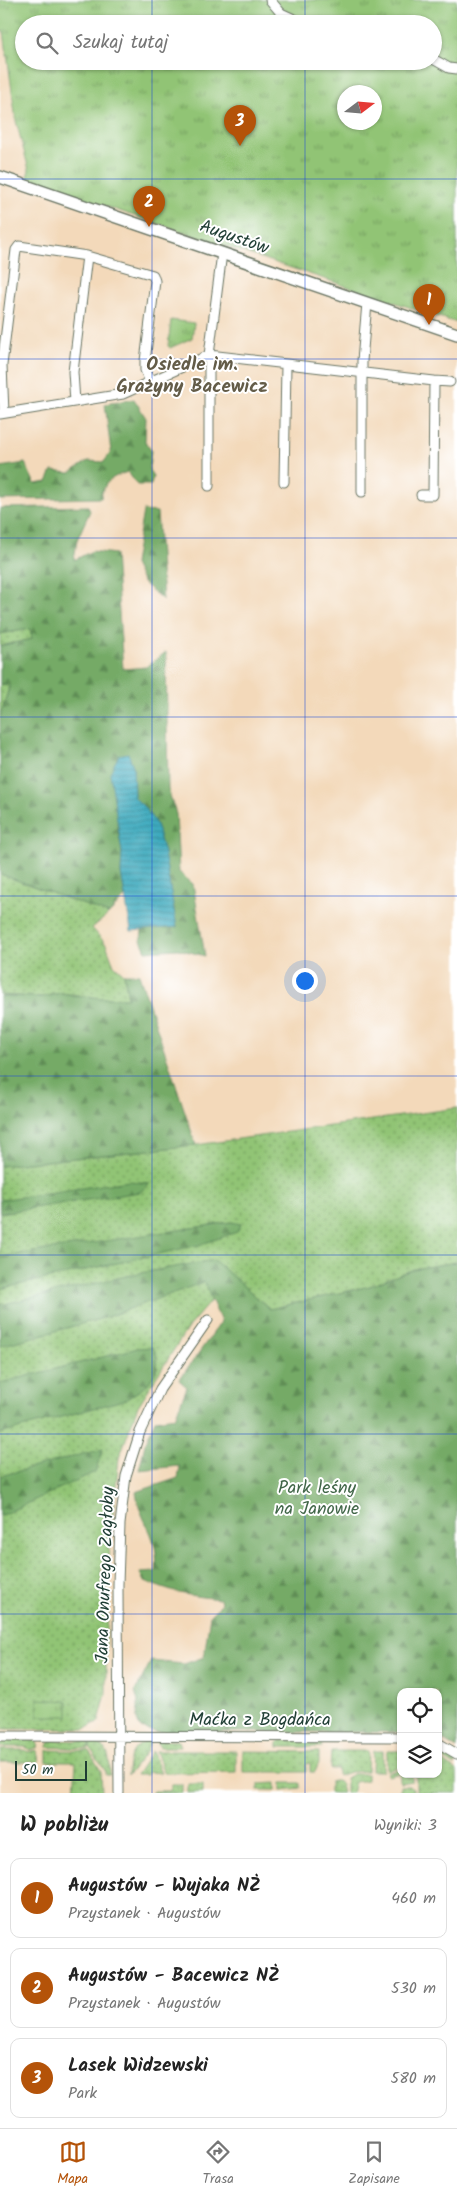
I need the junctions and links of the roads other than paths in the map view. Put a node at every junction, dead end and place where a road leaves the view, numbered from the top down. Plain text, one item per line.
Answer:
1 (270, 0) edge
2 (283, 15) edge
3 (442, 64) edge
4 (457, 69) edge
5 (0, 177) edge
6 (222, 253) junction
7 (87, 256) junction
8 (367, 303) junction
9 (457, 334) edge
10 (209, 355) junction
11 (286, 365) junction
12 (363, 372) junction
13 (434, 381) junction
14 (150, 382) junction
15 (450, 382) dead end
16 (75, 402) junction
17 (2, 414) edge
18 (284, 482) dead end
19 (209, 486) dead end
20 (362, 492) dead end
21 (421, 495) dead end
22 (208, 1320) dead end
23 (0, 1736) edge
24 (119, 1736) junction
25 (397, 1737) edge
26 (442, 1745) edge
27 (457, 1754) edge
28 (119, 1793) edge

1 - 2 street
3 - 4 street
5 - 6 street, Augustów
6 - 8 street, Augustów
6 - 10 street
7 - 14 street
7 - 16 street
7 - 17 street
8 - 9 street, Augustów
8 - 12 street
10 - 11 street
10 - 14 street
10 - 19 street
11 - 12 street
11 - 18 street
12 - 13 street
12 - 20 street
13 - 15 street
13 - 21 street
14 - 16 street
16 - 17 street
22 - 24 street, Jana Onufrego Zagłoby
23 - 24 street, Maćka z Bogdańca
24 - 25 street, Maćka z Bogdańca
24 - 28 street, Jana Onufrego Zagłoby
26 - 27 street

